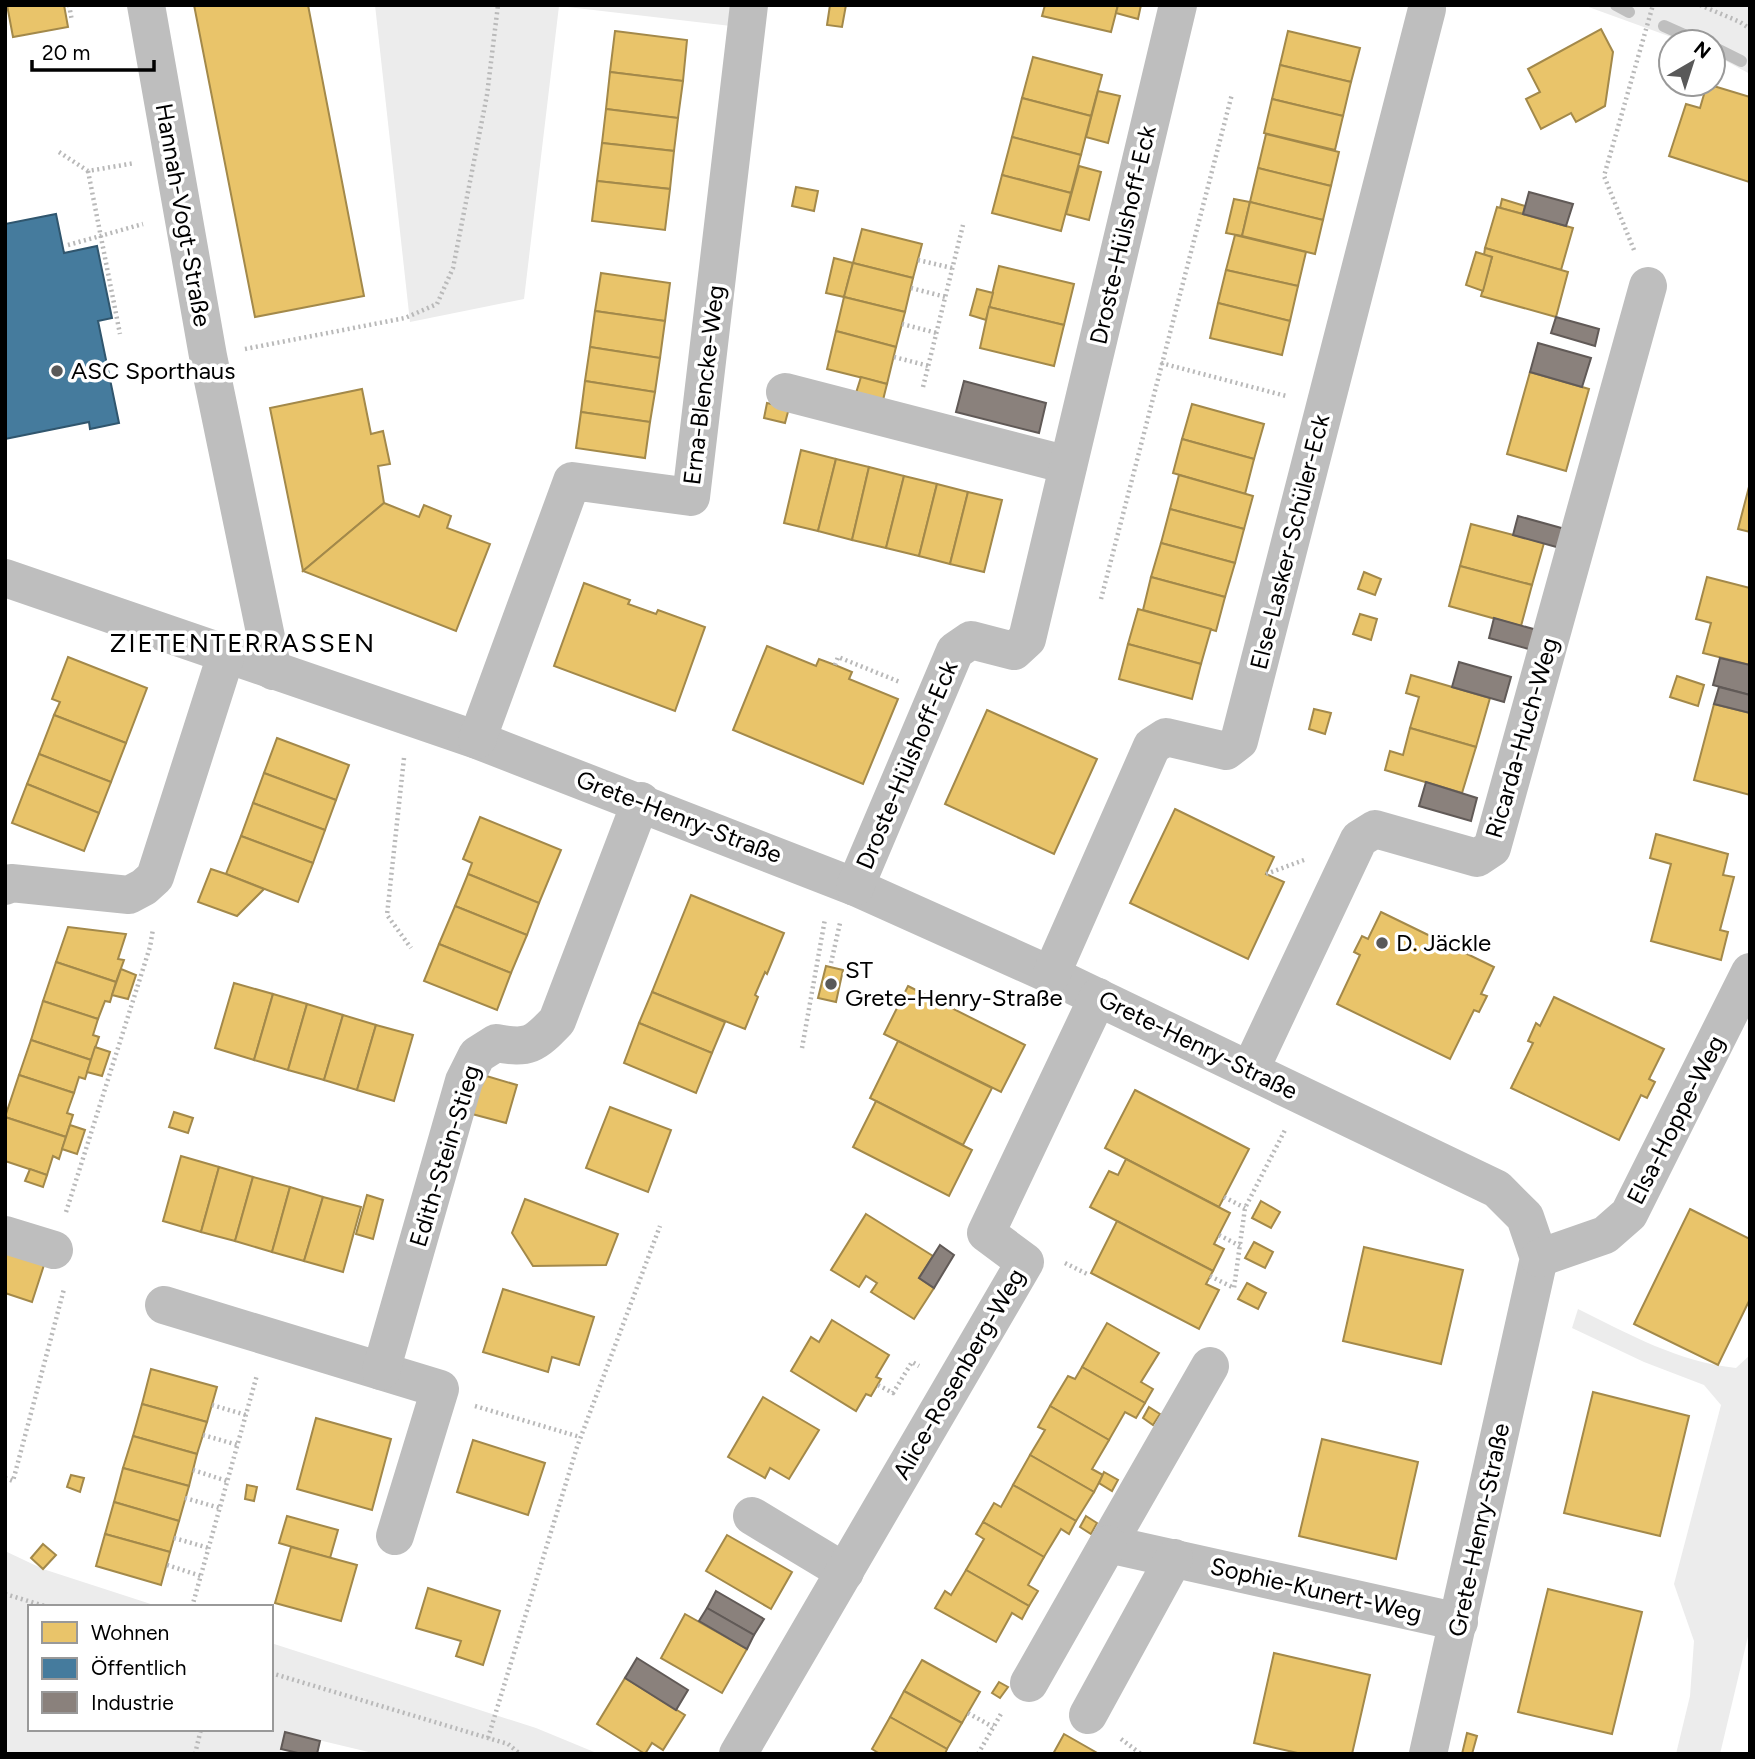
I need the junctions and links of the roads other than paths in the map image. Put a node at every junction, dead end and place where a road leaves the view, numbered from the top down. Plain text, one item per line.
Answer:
1 (146, 5) edge
2 (748, 5) edge
3 (1178, 5) edge
4 (1427, 9) dead end
5 (1648, 286) road end
6 (786, 392) dead end
7 (1068, 465) junction
8 (5, 578) edge
9 (226, 655) junction
10 (273, 671) junction
11 (477, 740) junction
12 (641, 802) junction
13 (5, 886) edge
14 (855, 887) junction
15 (1750, 972) edge
16 (1051, 975) junction
17 (1098, 997) junction
18 (1250, 1070) junction
19 (5, 1235) edge
20 (54, 1250) road end
21 (1539, 1258) junction
22 (164, 1306) dead end
23 (1210, 1366) dead end
24 (381, 1371) junction
25 (752, 1516) dead end
26 (396, 1536) dead end
27 (1108, 1544) junction
28 (1174, 1558) junction
29 (845, 1572) junction
30 (1459, 1622) junction
31 (1029, 1683) dead end
32 (1088, 1716) dead end
33 (738, 1754) edge
34 (1428, 1754) edge

1 - 10 street, Hannah-Vogt-Straße
2 - 11 street, Erna-Blencke-Weg
3 - 7 street, Droste-Hülshoff-Eck
4 - 16 street, Else-Lasker-Schüler-Eck
5 - 18 street, Ricarda-Huch-Weg
6 - 7 street
7 - 14 street, Droste-Hülshoff-Eck
8 - 9 street, Grete-Henry-Straße
9 - 10 street, Grete-Henry-Straße
9 - 13 street
10 - 11 street, Grete-Henry-Straße
11 - 12 street, Grete-Henry-Straße
12 - 14 street, Grete-Henry-Straße
12 - 24 street, Edith-Stein-Stieg
14 - 16 street, Grete-Henry-Straße
15 - 21 street, Elsa-Hoppe-Weg
16 - 17 street, Grete-Henry-Straße
17 - 18 street, Grete-Henry-Straße
17 - 29 street, Alice-Rosenberg-Weg
18 - 21 street, Grete-Henry-Straße
19 - 20 street
21 - 30 street, Grete-Henry-Straße
22 - 24 street
23 - 27 street
24 - 26 street
25 - 29 street
27 - 28 street, Sophie-Kunert-Weg
27 - 31 street
28 - 30 street, Sophie-Kunert-Weg
28 - 32 street
29 - 33 street, Alice-Rosenberg-Weg
30 - 34 street, Grete-Henry-Straße

